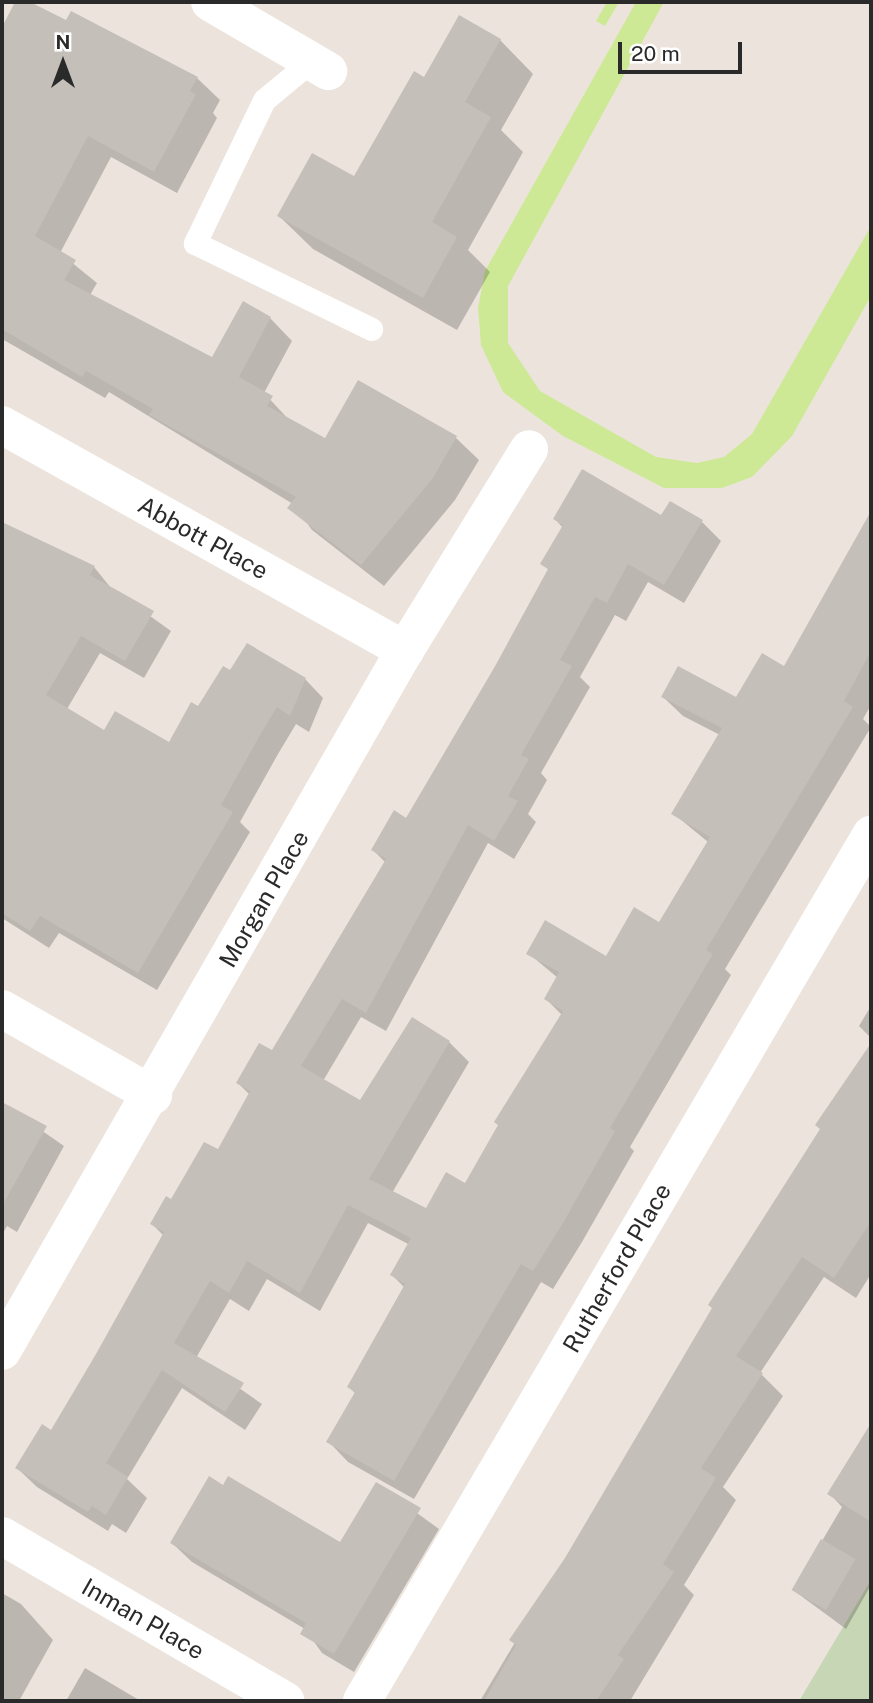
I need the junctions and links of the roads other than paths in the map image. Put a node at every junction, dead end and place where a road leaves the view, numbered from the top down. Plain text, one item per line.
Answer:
1 (210, 2) edge
2 (319, 66) joint
3 (371, 329) dead end
4 (2, 425) edge
5 (529, 449) dead end
6 (405, 650) junction
7 (871, 835) edge
8 (2, 1009) edge
9 (153, 1095) junction
10 (2, 1351) edge
11 (2, 1536) edge
12 (285, 1701) edge
13 (362, 1701) edge

1 - 2 street
2 - 3 lane
4 - 6 street, Abbott Place
5 - 6 street, Morgan Place
6 - 9 street, Morgan Place
7 - 13 street, Rutherford Place
8 - 9 street
9 - 10 street, Morgan Place
11 - 12 street, Inman Place

